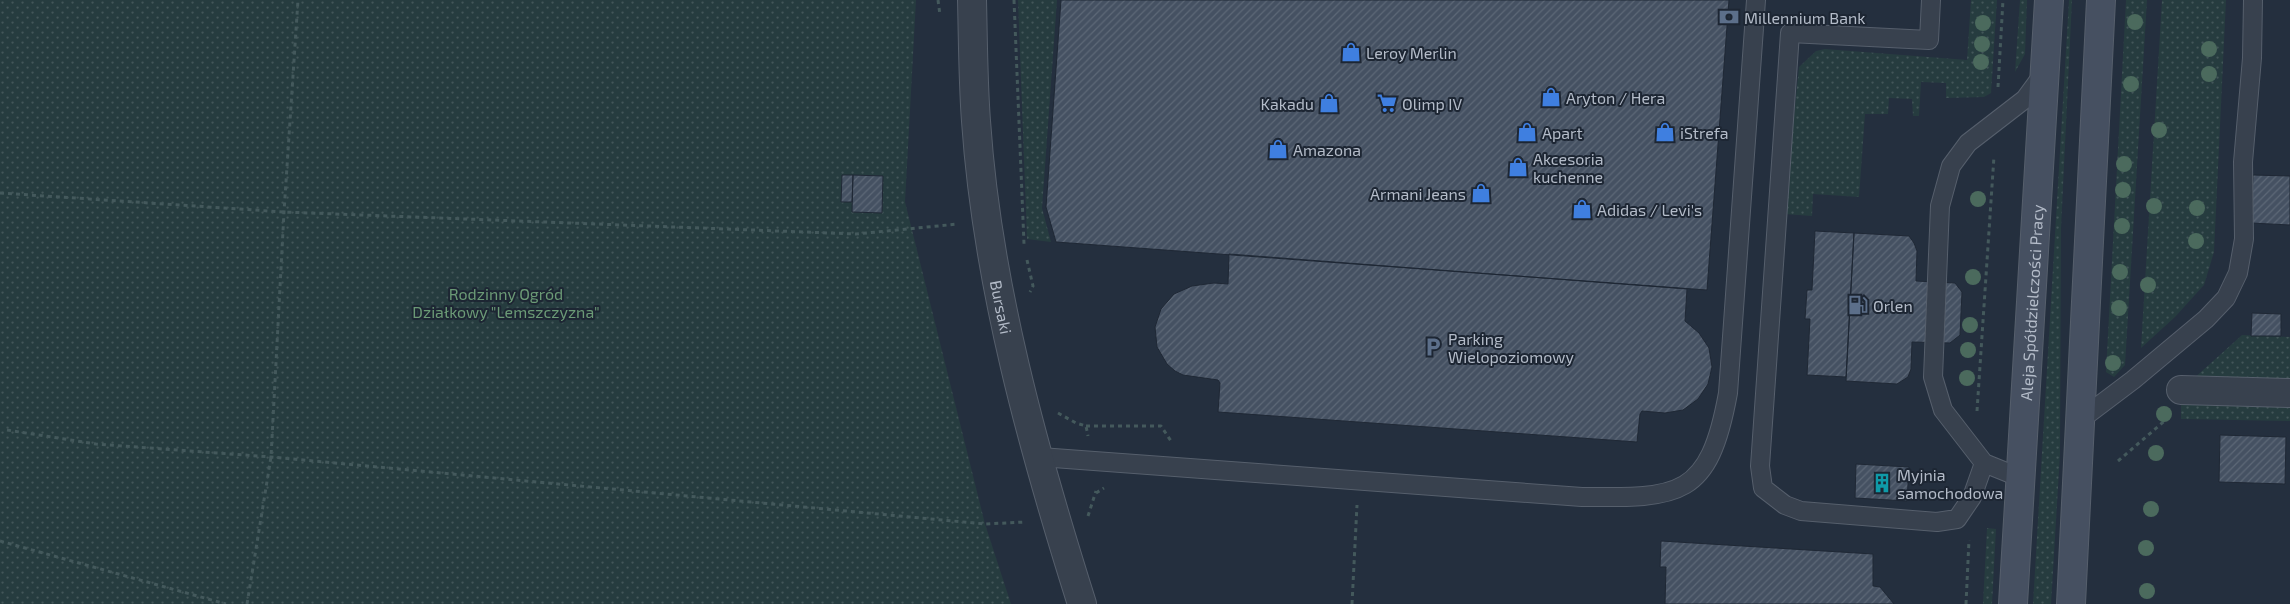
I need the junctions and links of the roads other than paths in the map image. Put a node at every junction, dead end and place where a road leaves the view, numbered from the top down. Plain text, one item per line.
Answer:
1 (972, 0) edge
2 (1756, 0) edge
3 (1931, 0) edge
4 (2049, 0) edge
5 (2101, 0) edge
6 (2253, 0) edge
7 (2044, 72) junction
8 (2181, 390) dead end
9 (2290, 393) edge
10 (2080, 420) junction
11 (1040, 457) junction
12 (1979, 457) junction
13 (2021, 478) junction
14 (1082, 604) edge
15 (2013, 604) edge
16 (2071, 604) edge

1 - 11 street, Bursaki
2 - 11 lane
3 - 12 lane
4 - 7 main road, Aleja Spółdzielczości Pracy
5 - 10 main road
6 - 10 lane
7 - 12 lane
7 - 13 main road, Aleja Spółdzielczości Pracy
8 - 9 street
10 - 16 main road
11 - 14 street, Bursaki
12 - 13 lane
13 - 15 main road, Aleja Spółdzielczości Pracy

